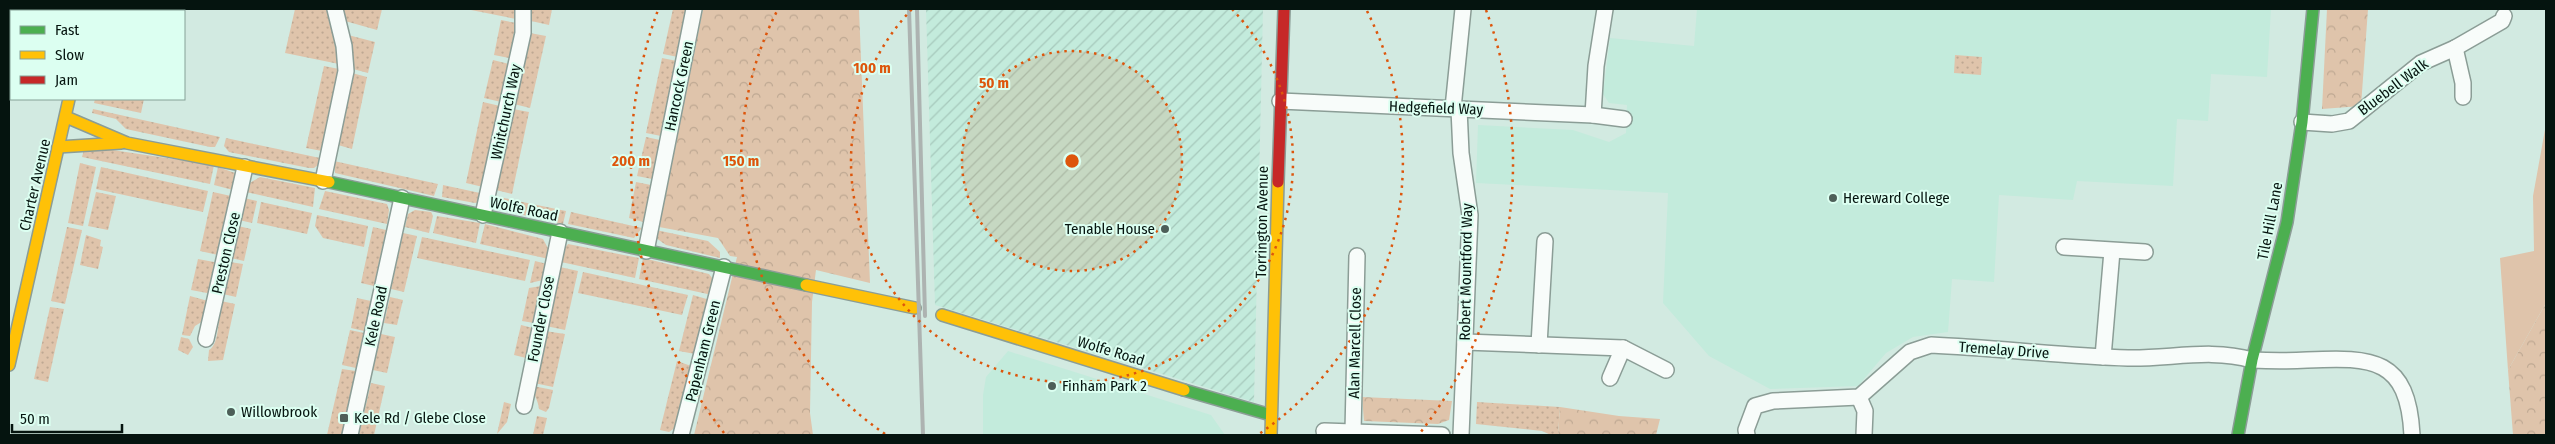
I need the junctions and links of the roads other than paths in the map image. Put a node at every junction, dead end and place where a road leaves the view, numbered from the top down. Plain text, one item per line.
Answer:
1 (335, 9) edge
2 (523, 9) edge
3 (694, 9) edge
4 (1284, 9) edge
5 (1463, 9) edge
6 (1605, 9) edge
7 (2314, 9) edge
8 (2504, 16) dead end
9 (2454, 48) junction
10 (2463, 97) dead end
11 (69, 100) edge
12 (1280, 101) junction
13 (1456, 109) junction
14 (1593, 115) junction
15 (66, 117) junction
16 (1624, 119) dead end
17 (2302, 122) junction
18 (127, 143) junction
19 (58, 147) junction
20 (245, 167) junction
21 (322, 181) junction
22 (402, 198) junction
23 (483, 215) junction
24 (560, 232) junction
25 (1546, 241) dead end
26 (2064, 248) dead end
27 (646, 251) junction
28 (2112, 251) junction
29 (2145, 252) dead end
30 (1357, 256) dead end
31 (724, 267) junction
32 (915, 308) dead end
33 (942, 315) dead end
34 (206, 339) dead end
35 (1464, 342) junction
36 (1539, 345) junction
37 (1622, 348) junction
38 (2103, 357) junction
39 (2252, 360) junction
40 (9, 365) edge
41 (1666, 370) dead end
42 (1610, 378) dead end
43 (1859, 397) junction
44 (524, 406) dead end
45 (1271, 415) junction
46 (1324, 431) dead end
47 (1353, 431) junction
48 (350, 435) edge
49 (682, 435) edge
50 (1271, 435) edge
51 (1442, 435) edge
52 (1461, 435) edge
53 (1747, 435) edge
54 (1864, 435) edge
55 (2238, 435) edge
56 (2412, 435) edge

1 - 21 street
2 - 23 street, Whitchurch Way
3 - 27 street, Hancock Green
4 - 12 street, Torrington Avenue
5 - 13 street, Robert Mountford Way
6 - 14 street
7 - 17 street, Tile Hill Lane
8 - 9 street, Bluebell Walk
9 - 10 street
9 - 17 street, Bluebell Walk
11 - 15 street, Charter Avenue
12 - 13 street, Hedgefield Way
12 - 45 street, Torrington Avenue
13 - 14 street, Hedgefield Way
13 - 35 street, Robert Mountford Way
14 - 16 street, Hedgefield Way
15 - 18 street, Wolfe Road
15 - 19 street, Charter Avenue
17 - 39 street, Tile Hill Lane
18 - 19 street, Wolfe Road
18 - 20 street, Wolfe Road
19 - 40 street, Charter Avenue
20 - 21 street, Wolfe Road
20 - 34 street, Preston Close
21 - 22 street, Wolfe Road
22 - 23 street, Wolfe Road
22 - 48 street, Kele Road
23 - 24 street, Wolfe Road
24 - 27 street, Wolfe Road
24 - 44 street, Founder Close
25 - 36 street
26 - 28 street
27 - 31 street, Wolfe Road
28 - 29 street
28 - 38 street
30 - 47 street, Alan Marcell Close
31 - 32 street, Wolfe Road
31 - 49 street, Papenham Green
33 - 45 street, Wolfe Road
35 - 36 street
35 - 52 street, Robert Mountford Way
36 - 37 street
37 - 41 street
37 - 42 street
38 - 39 street, Tremelay Drive
38 - 43 street, Tremelay Drive
39 - 55 street, Tile Hill Lane
39 - 56 street, Tremelay Drive
43 - 53 street
43 - 54 street
45 - 50 street, Torrington Avenue
46 - 47 street
47 - 51 street

